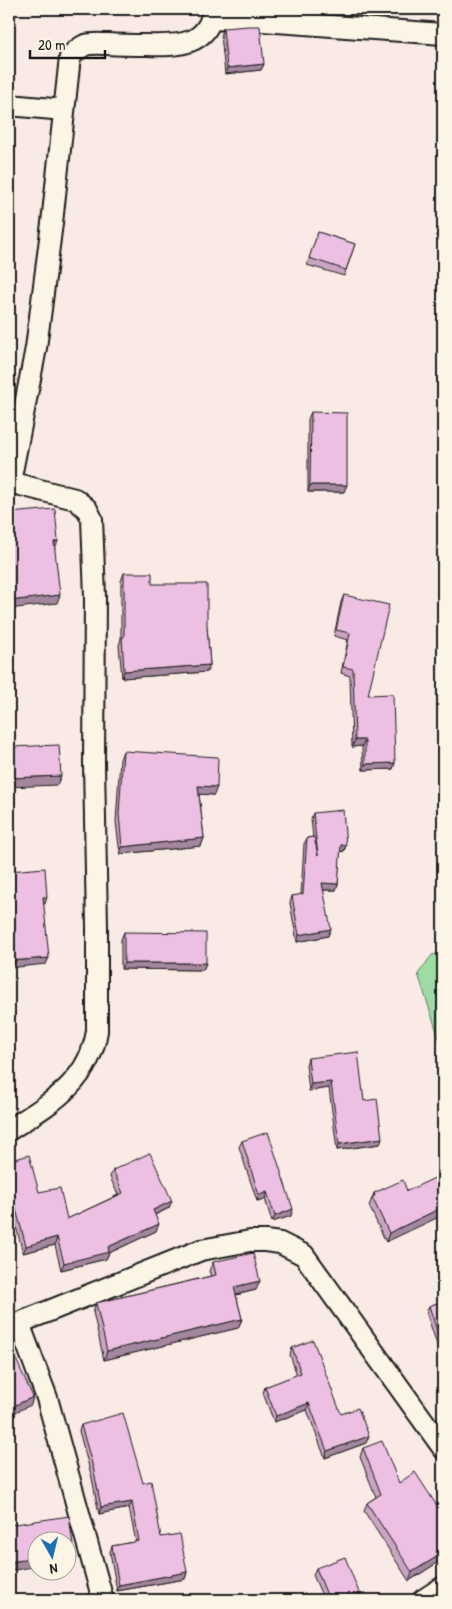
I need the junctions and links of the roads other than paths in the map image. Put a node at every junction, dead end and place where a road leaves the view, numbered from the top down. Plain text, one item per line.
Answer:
1 (213, 14) edge
2 (443, 34) edge
3 (9, 105) edge
4 (64, 110) junction
5 (9, 482) edge
6 (9, 1130) edge
7 (14, 1325) edge
8 (443, 1448) edge
9 (443, 1587) edge
10 (103, 1600) edge
11 (423, 1600) edge

1 - 2 street
1 - 4 street
3 - 4 street
4 - 5 street
5 - 6 street
7 - 8 street
7 - 10 street
9 - 11 street

